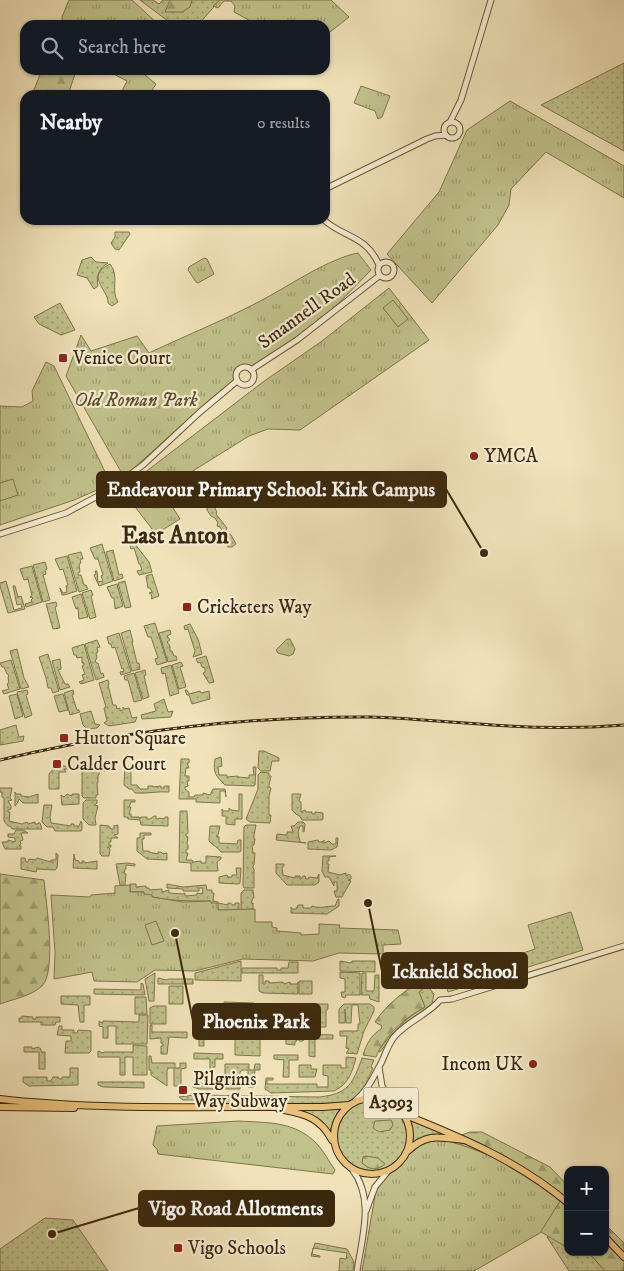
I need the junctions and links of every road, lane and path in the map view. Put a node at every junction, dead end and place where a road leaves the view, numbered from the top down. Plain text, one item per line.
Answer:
1 (490, 0) edge
2 (453, 122) junction
3 (445, 132) junction
4 (330, 187) edge
5 (330, 225) edge
6 (380, 265) junction
7 (379, 276) junction
8 (251, 370) junction
9 (237, 381) junction
10 (0, 534) edge
11 (624, 946) edge
12 (379, 1067) junction
13 (0, 1099) edge
14 (352, 1103) junction
15 (393, 1104) junction
16 (107, 1106) junction
17 (0, 1107) edge
18 (270, 1107) junction
19 (403, 1114) junction
20 (467, 1141) junction
21 (334, 1143) junction
22 (406, 1153) junction
23 (352, 1169) junction
24 (389, 1170) junction
25 (564, 1200) edge
26 (366, 1213) junction
27 (609, 1241) edge
28 (624, 1257) edge
29 (357, 1271) edge

1 - 2 street
2 - 3 street
2 - 3 street
3 - 4 street
5 - 6 street
6 - 7 street
6 - 7 street
7 - 8 street, Smannell Road
8 - 9 street, Smannell Road
8 - 9 street, Smannell Road
9 - 10 street, Smannell Road
11 - 12 street
12 - 14 street
12 - 15 street
13 - 16 main road, A3093
14 - 15 main road, A3093
14 - 18 main road, A3093
14 - 21 main road, A3093
15 - 19 main road, A3093
16 - 17 main road, A3093
16 - 18 main road, A3093
18 - 21 main road, A3093
19 - 20 main road, A3093
19 - 22 main road, A3093
20 - 22 main road, A3093
20 - 25 main road, A3093
21 - 23 main road, A3093
22 - 24 main road, A3093
23 - 24 main road
23 - 26 street
24 - 26 street
26 - 29 street
27 - 28 main road

